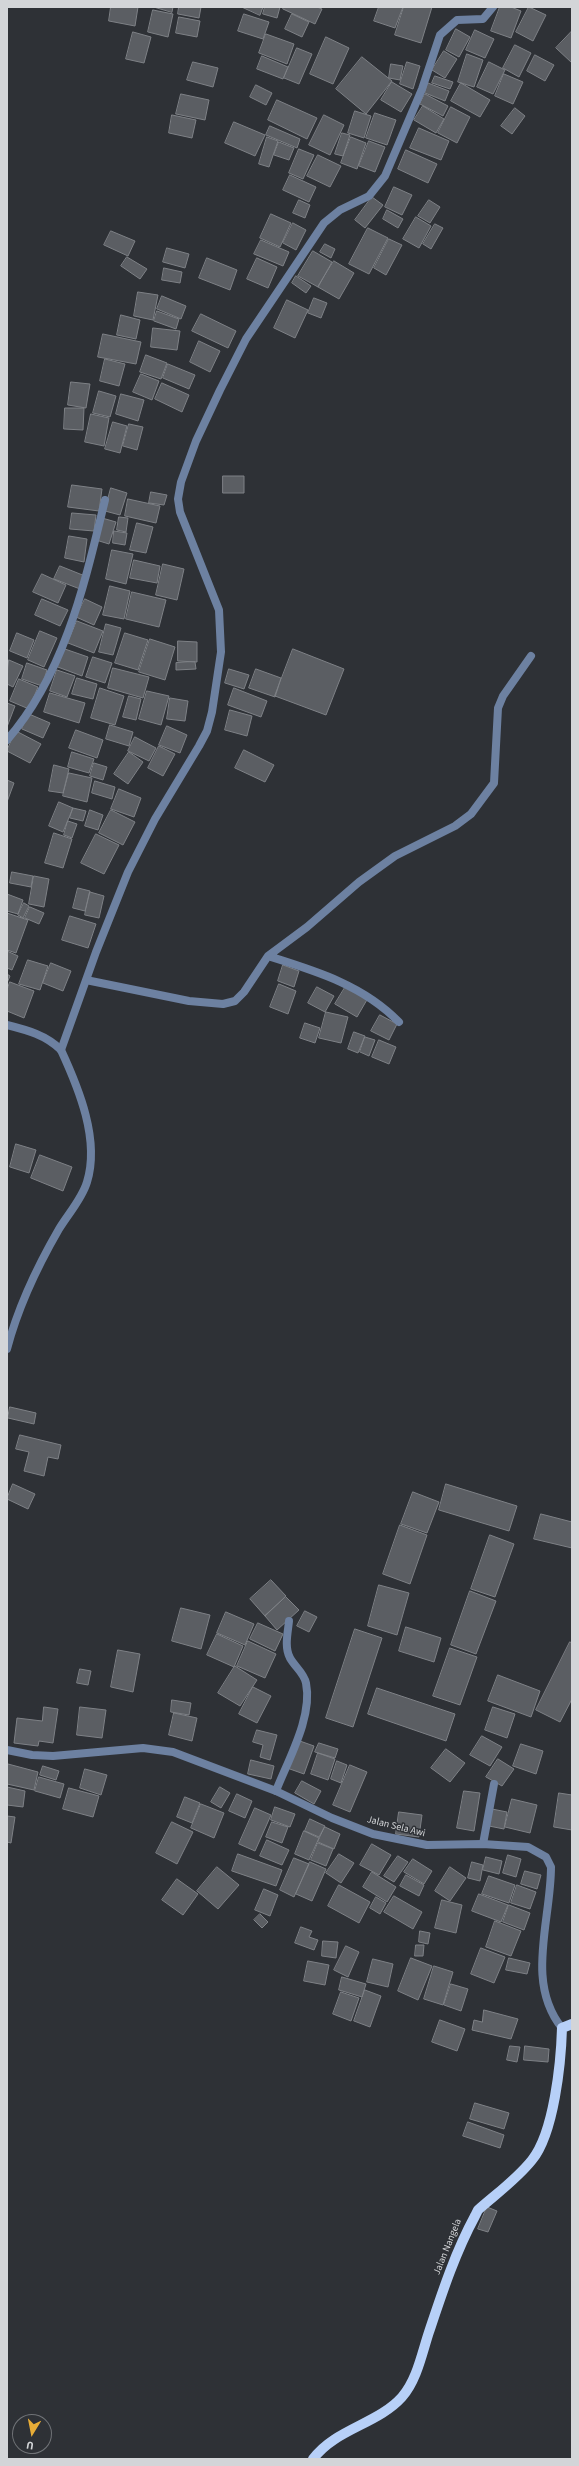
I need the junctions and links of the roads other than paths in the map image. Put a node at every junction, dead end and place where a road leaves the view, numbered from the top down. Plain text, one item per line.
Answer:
1 (493, 7) edge
2 (106, 500) dead end
3 (531, 656) dead end
4 (7, 740) edge
5 (268, 956) junction
6 (86, 980) junction
7 (399, 1022) dead end
8 (7, 1025) edge
9 (61, 1050) junction
10 (7, 1349) edge
11 (289, 1621) dead end
12 (7, 1750) edge
13 (494, 1784) dead end
14 (276, 1791) junction
15 (483, 1844) junction
16 (567, 2026) edge
17 (313, 2459) edge

1 - 6 street
2 - 4 street
3 - 5 street
5 - 6 street
5 - 7 street
6 - 9 street
8 - 9 street
9 - 10 street
11 - 14 street
12 - 14 street, Jalan Sela Awi
13 - 15 street
14 - 15 street, Jalan Sela Awi
15 - 16 street, Jalan Sela Awi
16 - 17 main road, Jalan Nangela

